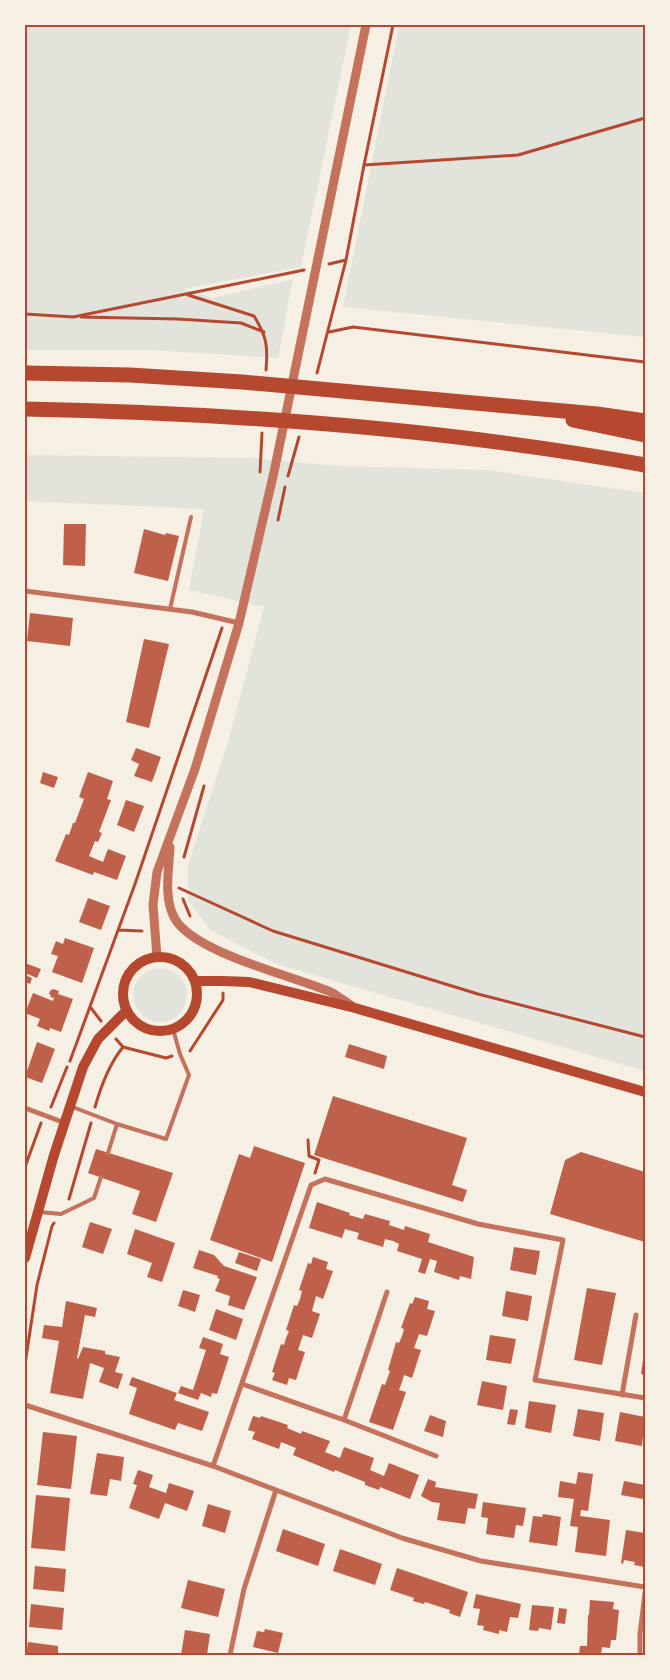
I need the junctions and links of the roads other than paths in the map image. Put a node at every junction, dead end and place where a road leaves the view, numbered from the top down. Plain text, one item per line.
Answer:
1 (366, 25) edge
2 (25, 373) edge
3 (468, 403) junction
4 (25, 409) edge
5 (645, 421) edge
6 (645, 435) edge
7 (645, 465) edge
8 (191, 517) dead end
9 (25, 591) edge
10 (170, 609) junction
11 (239, 624) junction
12 (170, 839) junction
13 (156, 957) junction
14 (195, 982) junction
15 (355, 1008) junction
16 (126, 1011) junction
17 (173, 1029) junction
18 (645, 1092) edge
19 (70, 1106) junction
20 (25, 1108) edge
21 (65, 1122) junction
22 (117, 1124) junction
23 (108, 1153) dead end
24 (101, 1178) dead end
25 (38, 1212) junction
26 (25, 1258) edge
27 (387, 1292) dead end
28 (636, 1315) dead end
29 (242, 1384) junction
30 (622, 1395) junction
31 (645, 1398) edge
32 (25, 1405) edge
33 (344, 1420) junction
34 (436, 1456) dead end
35 (212, 1466) junction
36 (276, 1490) junction
37 (645, 1587) edge
38 (645, 1593) edge
39 (230, 1655) edge
40 (640, 1655) edge

1 - 11 street
2 - 3 highway
3 - 5 highway
3 - 6 highway
4 - 7 highway
8 - 10 lane
9 - 10 street
10 - 11 street
11 - 12 street
12 - 13 street
12 - 15 street
13 - 14 main road
13 - 16 main road
14 - 15 main road
14 - 17 main road
15 - 18 main road
16 - 17 main road
16 - 19 main road
17 - 22 lane
19 - 21 main road
19 - 22 lane
20 - 21 street
21 - 25 main road
22 - 23 lane
24 - 25 lane
25 - 26 main road
27 - 33 street
28 - 30 street
29 - 30 street
29 - 33 street
29 - 35 street
30 - 31 street
32 - 35 street
33 - 34 street
35 - 36 street
36 - 37 street
36 - 39 street
38 - 40 street

